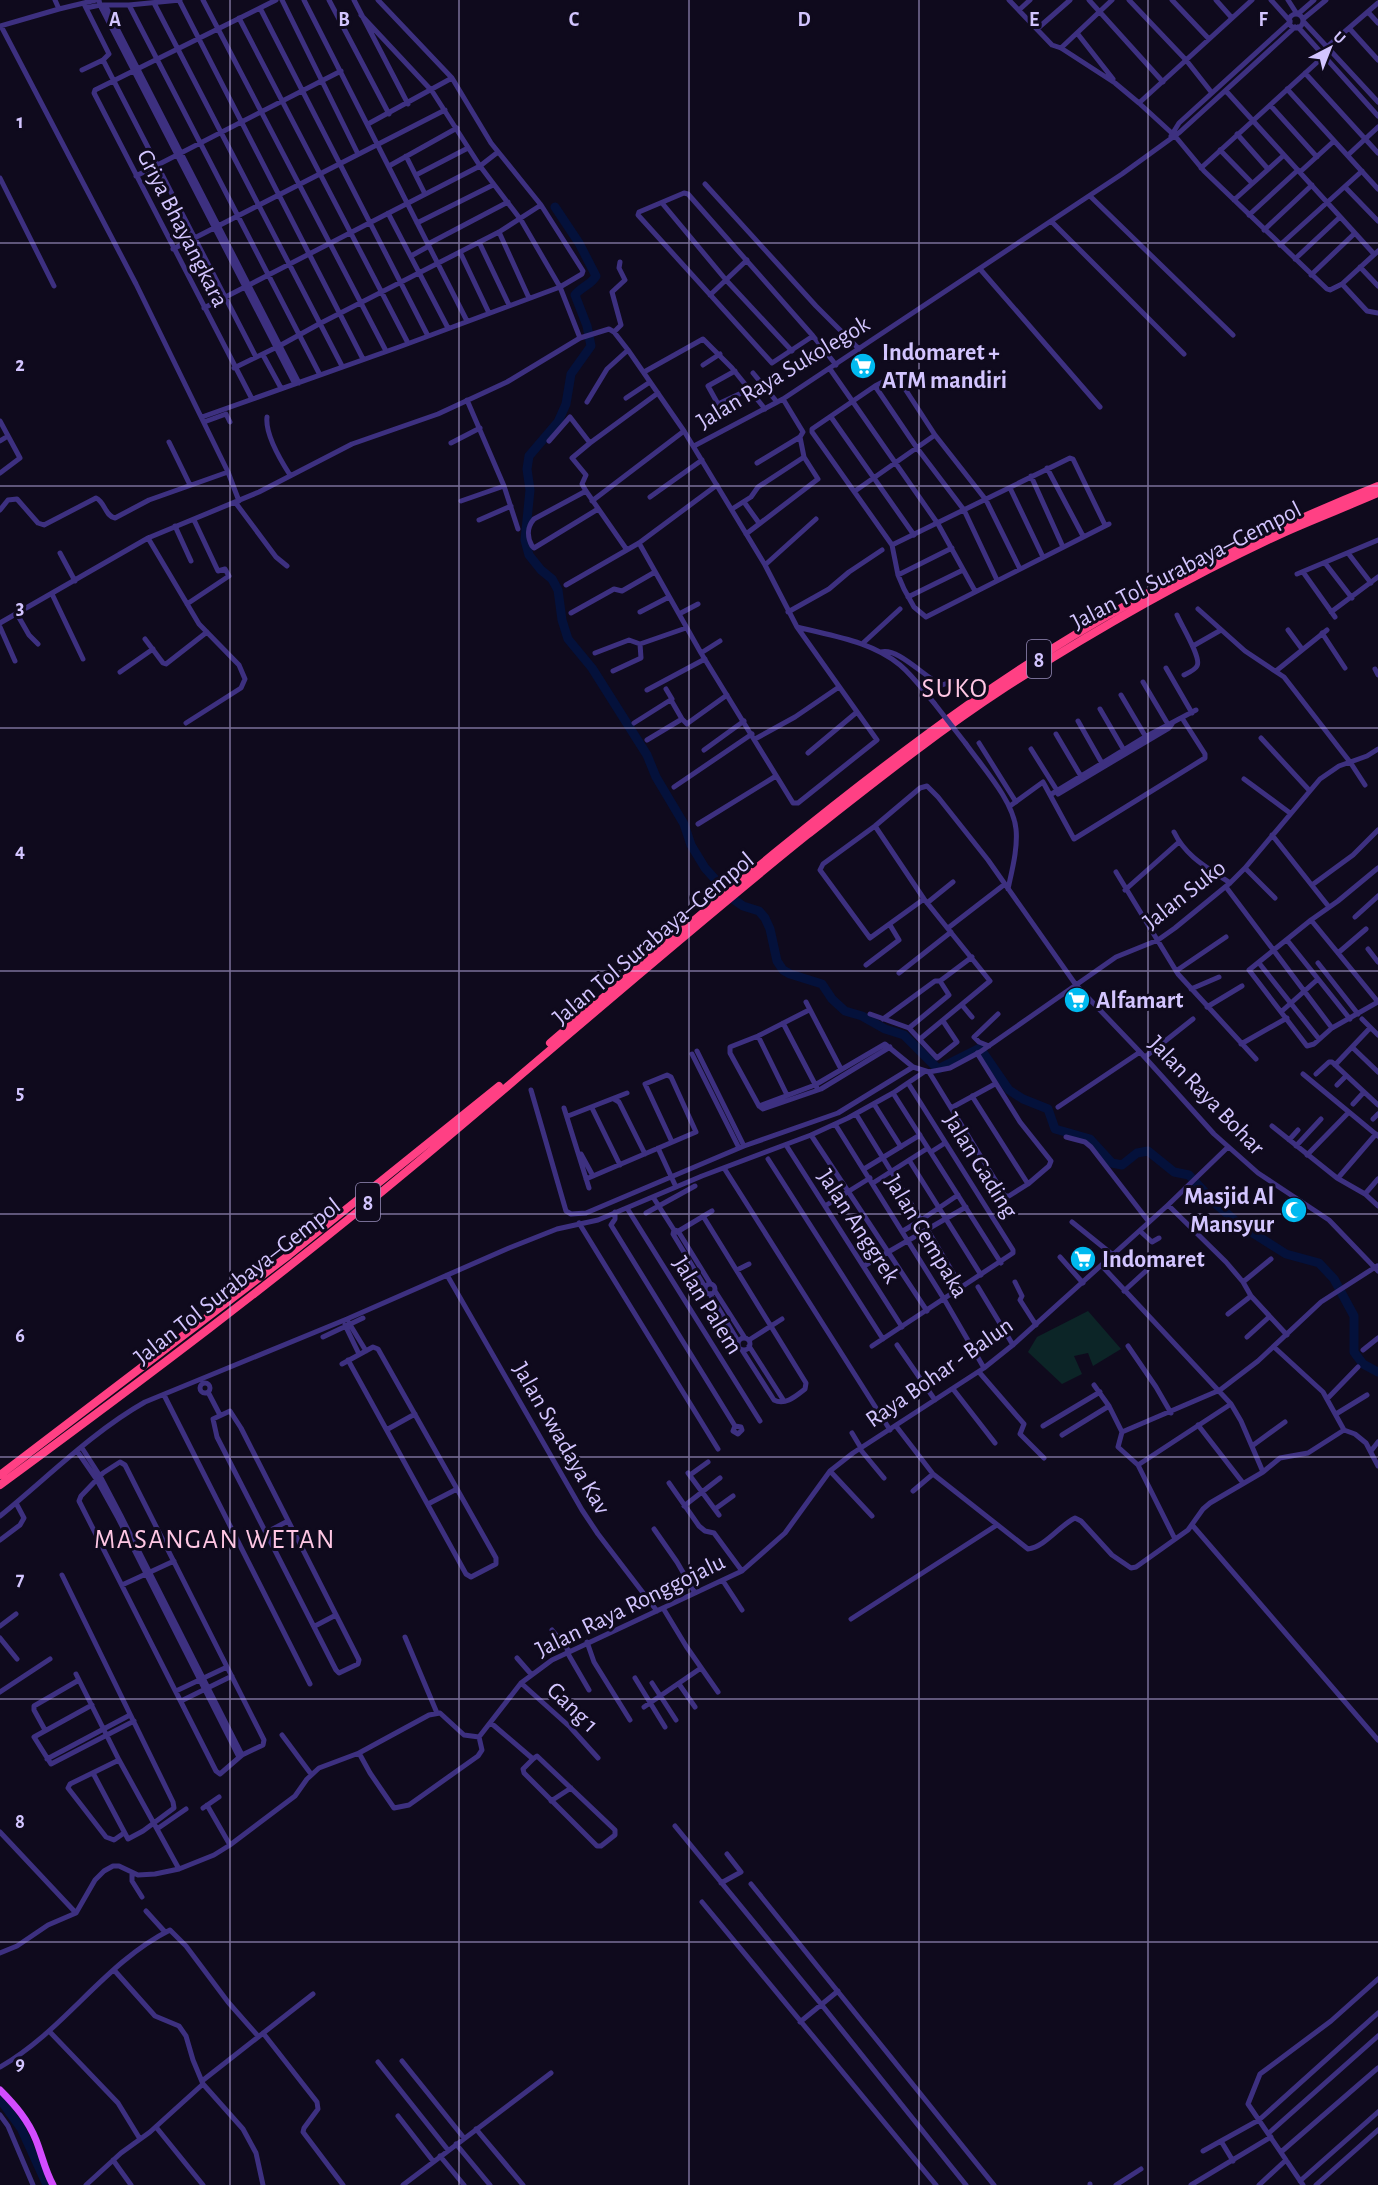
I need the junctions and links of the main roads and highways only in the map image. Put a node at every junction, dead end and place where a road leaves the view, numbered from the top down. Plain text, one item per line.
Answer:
1 (1378, 486) edge
2 (1378, 493) edge
3 (736, 890) junction
4 (722, 901) junction
5 (0, 1475) edge
6 (0, 1485) edge
7 (0, 2090) edge
8 (53, 2185) edge

1 - 3 highway, Jalan Tol Surabaya–Gempol / 8
2 - 3 highway, Jalan Tol Surabaya–Gempol / 8
3 - 4 highway, Jalan Tol Surabaya–Gempol / 8
4 - 5 highway, Jalan Tol Surabaya–Gempol / 8
4 - 6 highway, Jalan Tol Surabaya–Gempol / 8
7 - 8 main road

